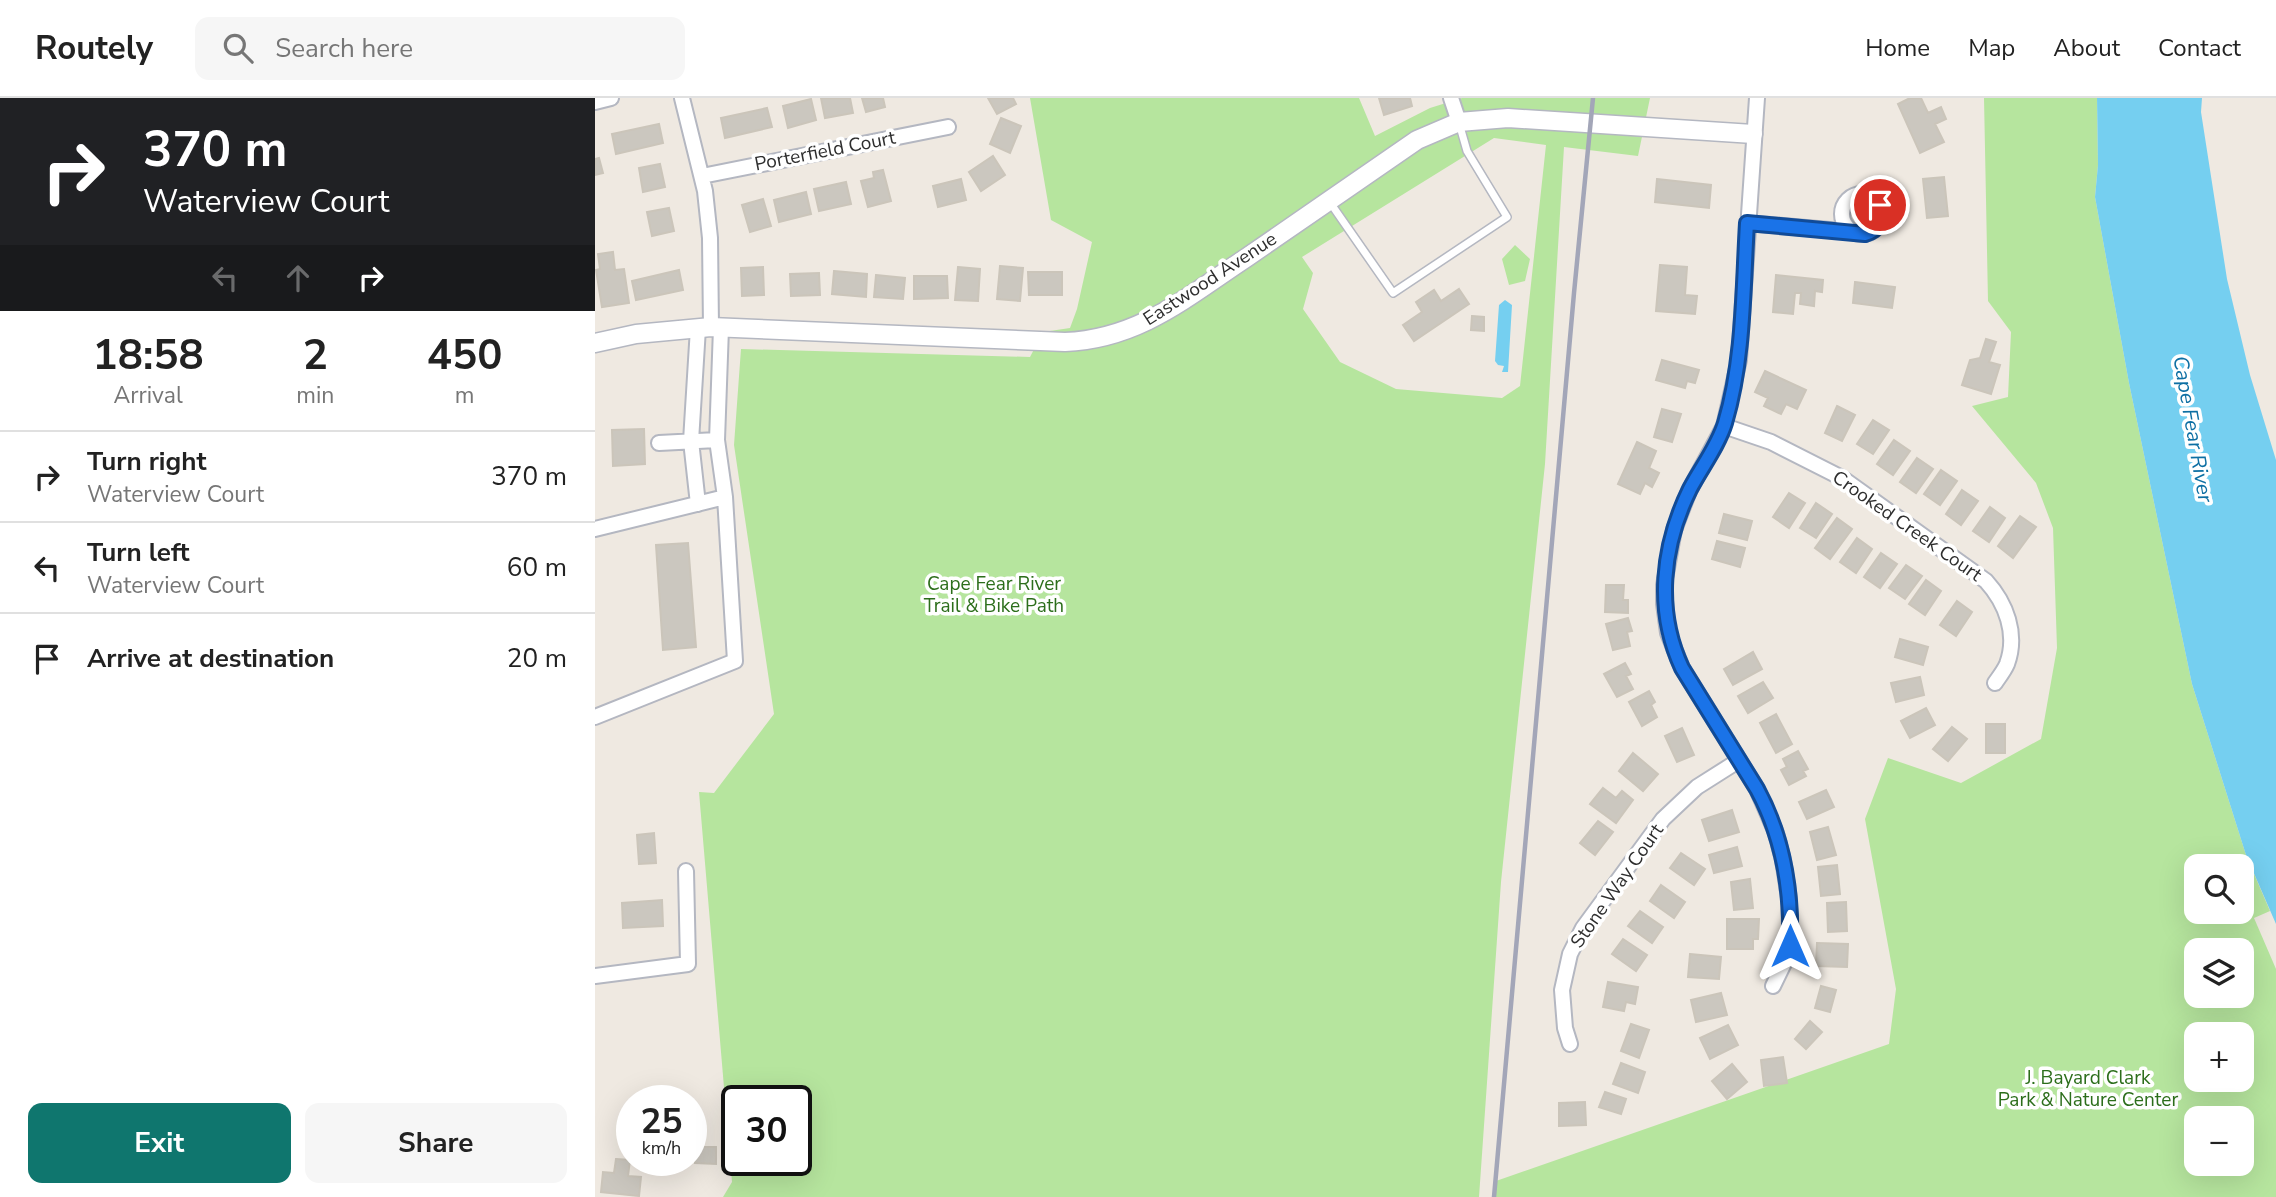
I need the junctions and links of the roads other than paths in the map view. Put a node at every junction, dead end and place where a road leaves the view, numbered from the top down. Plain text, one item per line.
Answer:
1 (611, 98) edge
2 (682, 98) edge
3 (1451, 98) edge
4 (1756, 98) edge
5 (595, 102) edge
6 (1459, 122) junction
7 (948, 127) dead end
8 (1753, 134) junction
9 (702, 176) junction
10 (1328, 201) junction
11 (1747, 223) junction
12 (1853, 232) dead end
13 (710, 328) junction
14 (595, 343) edge
15 (1724, 426) junction
16 (717, 440) junction
17 (691, 441) junction
18 (659, 443) dead end
19 (726, 497) junction
20 (698, 504) junction
21 (595, 529) edge
22 (1995, 683) dead end
23 (595, 718) edge
24 (1738, 761) junction
25 (685, 871) dead end
26 (595, 976) edge
27 (1773, 986) dead end
28 (1570, 1044) dead end

1 - 5 street
2 - 9 street
3 - 6 street
4 - 8 street
6 - 8 street, Eastwood Avenue
6 - 10 street, Eastwood Avenue
6 - 10 lane
7 - 9 street, Porterfield Court
8 - 11 street
9 - 13 street
10 - 13 street, Eastwood Avenue
11 - 12 street
11 - 15 street
13 - 14 street, Eastwood Avenue
13 - 16 street
13 - 17 street
15 - 22 street, Crooked Creek Court
15 - 24 street
16 - 17 street
16 - 19 street
17 - 18 street
17 - 20 street
19 - 20 street
19 - 23 street
20 - 21 street
24 - 27 street
24 - 28 street, Stone Way Court
25 - 26 street

